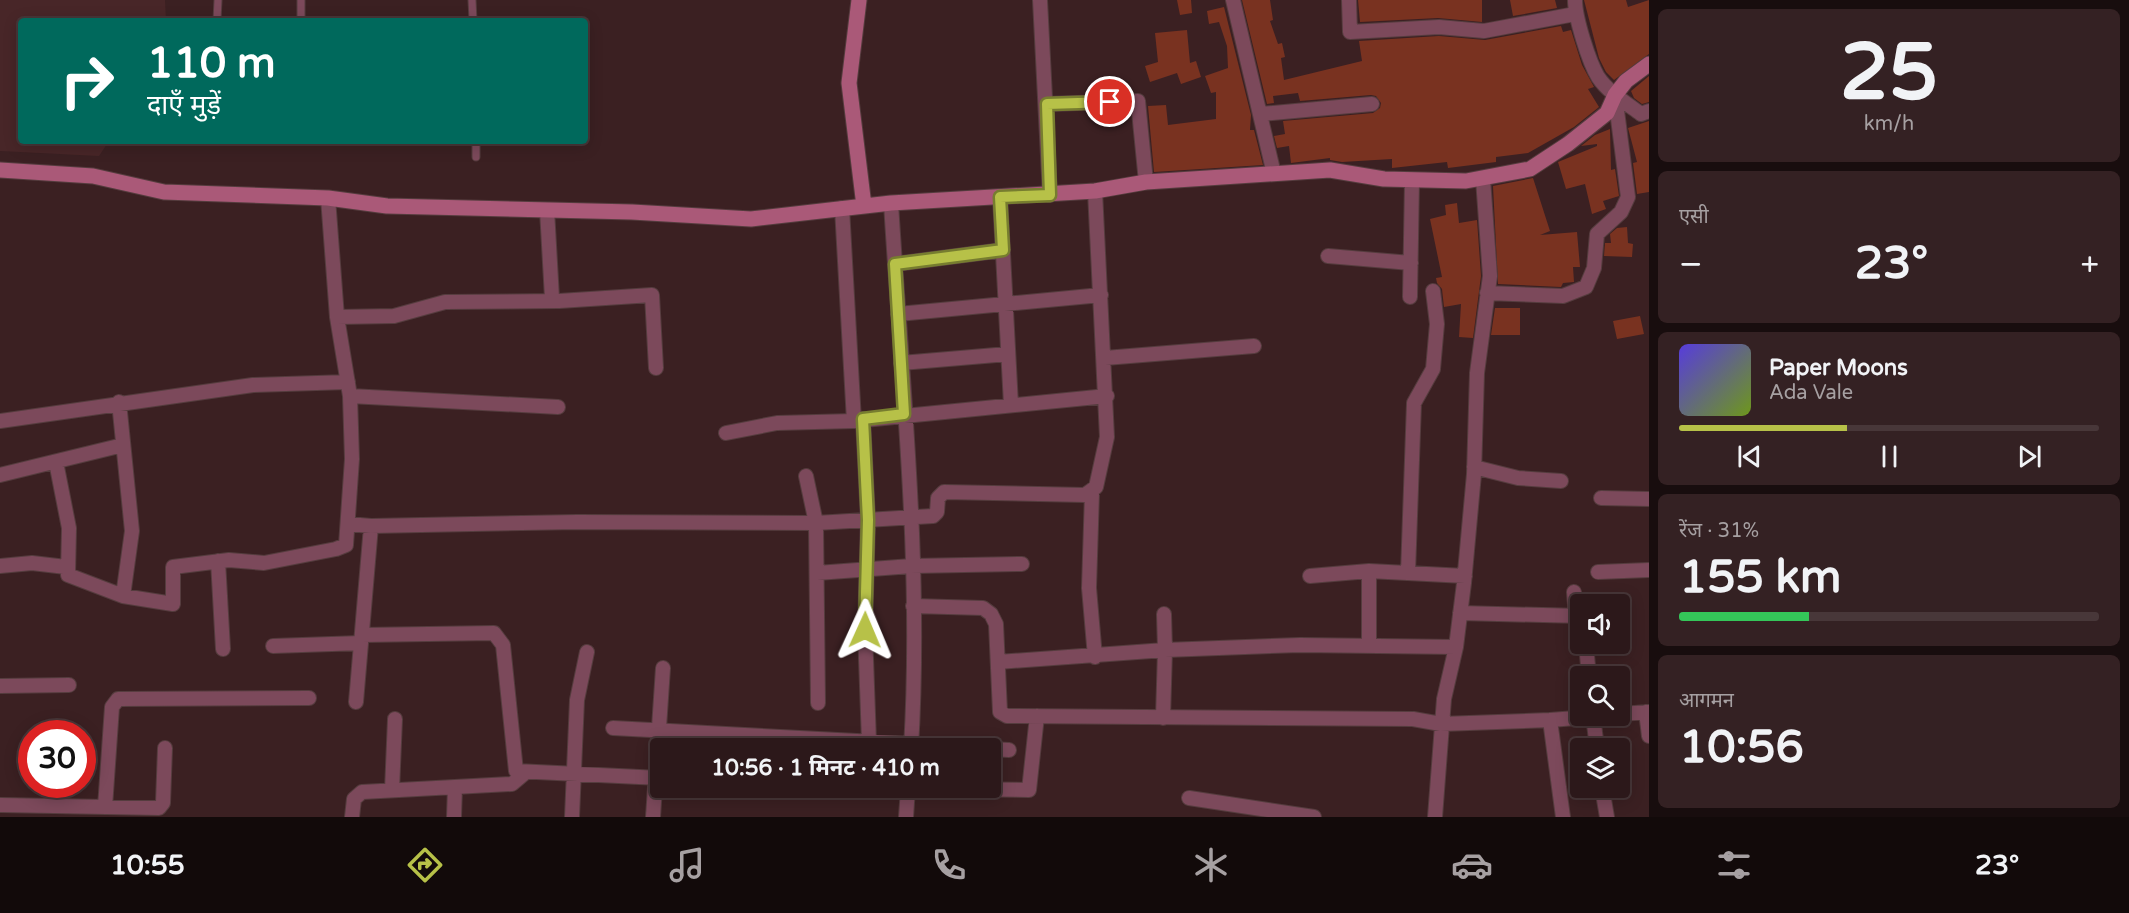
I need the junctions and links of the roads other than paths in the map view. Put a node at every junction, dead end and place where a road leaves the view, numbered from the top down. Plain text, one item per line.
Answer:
1 (218, 0) edge
2 (301, 0) edge
3 (472, 0) edge
4 (859, 0) edge
5 (1040, 0) edge
6 (1233, 0) edge
7 (1349, 0) edge
8 (1575, 7) edge
9 (217, 18) edge
10 (301, 18) edge
11 (473, 18) edge
12 (1649, 64) edge
13 (1615, 95) junction
14 (1047, 104) junction
15 (1372, 104) dead end
16 (1649, 111) edge
17 (1261, 114) junction
18 (476, 144) edge
19 (476, 157) dead end
20 (0, 170) edge
21 (1274, 174) junction
22 (1483, 179) junction
23 (1412, 180) junction
24 (1146, 182) junction
25 (1095, 191) junction
26 (1050, 195) junction
27 (1000, 197) junction
28 (328, 198) junction
29 (891, 203) junction
30 (864, 206) junction
31 (842, 208) junction
32 (547, 210) junction
33 (1003, 250) junction
34 (1328, 256) dead end
35 (1411, 263) junction
36 (895, 264) junction
37 (1433, 291) dead end
38 (1487, 293) junction
39 (1101, 295) junction
40 (1410, 297) dead end
41 (559, 301) junction
42 (1005, 304) junction
43 (898, 314) junction
44 (337, 317) junction
45 (1254, 346) dead end
46 (1008, 354) junction
47 (1105, 358) junction
48 (901, 363) junction
49 (656, 368) dead end
50 (348, 382) junction
51 (350, 396) junction
52 (1107, 396) junction
53 (118, 402) junction
54 (1011, 405) junction
55 (558, 407) dead end
56 (904, 414) junction
57 (859, 420) junction
58 (0, 421) edge
59 (726, 433) dead end
60 (123, 445) junction
61 (56, 462) junction
62 (1474, 466) junction
63 (0, 475) edge
64 (806, 476) dead end
65 (1562, 481) dead end
66 (1092, 493) junction
67 (1601, 498) dead end
68 (1649, 500) edge
69 (910, 517) junction
70 (868, 520) junction
71 (348, 524) junction
72 (816, 524) junction
73 (371, 526) junction
74 (218, 561) junction
75 (1022, 564) dead end
76 (0, 566) edge
77 (912, 566) junction
78 (66, 567) junction
79 (866, 569) junction
80 (1649, 570) edge
81 (1369, 571) junction
82 (1598, 572) dead end
83 (817, 573) junction
84 (1408, 573) junction
85 (1310, 576) dead end
86 (1465, 576) junction
87 (123, 596) junction
88 (913, 606) junction
89 (1460, 613) junction
90 (1164, 614) dead end
91 (1570, 616) edge
92 (361, 639) junction
93 (273, 646) dead end
94 (1369, 646) junction
95 (1456, 647) junction
96 (223, 649) dead end
97 (1165, 650) junction
98 (587, 652) dead end
99 (1095, 657) junction
100 (998, 662) junction
101 (663, 668) dead end
102 (69, 685) dead end
103 (0, 686) edge
104 (309, 698) dead end
105 (356, 702) dead end
106 (818, 703) dead end
107 (1647, 712) edge
108 (1630, 713) edge
109 (1037, 716) junction
110 (1163, 718) junction
111 (1570, 718) edge
112 (395, 719) dead end
113 (1550, 720) junction
114 (1441, 724) junction
115 (613, 728) dead end
116 (660, 730) junction
117 (1649, 736) edge
118 (660, 738) edge
119 (799, 738) edge
120 (869, 738) edge
121 (911, 738) edge
122 (165, 748) dead end
123 (1001, 749) edge
124 (1009, 750) dead end
125 (525, 772) junction
126 (574, 775) junction
127 (650, 778) edge
128 (455, 787) junction
129 (392, 790) junction
130 (1001, 790) edge
131 (655, 798) edge
132 (907, 798) edge
133 (1189, 798) dead end
134 (1604, 798) edge
135 (1, 805) edge
136 (105, 807) junction
137 (76, 812) edge
138 (352, 817) edge
139 (454, 817) edge
140 (572, 817) edge
141 (653, 817) edge
142 (906, 817) edge
143 (1314, 817) edge
144 (1435, 817) edge
145 (1563, 817) edge
146 (1607, 817) edge

1 - 9 lane
2 - 10 lane
3 - 11 lane
4 - 30 street
5 - 14 street
6 - 17 street
7 - 8 street
8 - 13 street
12 - 13 street
13 - 16 street
13 - 22 street
13 - 38 street
14 - 24 street
14 - 26 street
15 - 17 street
17 - 21 street
18 - 19 lane
20 - 28 street
21 - 23 street
21 - 24 street
22 - 23 street
22 - 38 street
23 - 35 street
24 - 25 street
25 - 26 street
25 - 39 street
26 - 27 street
27 - 29 street
27 - 33 street
28 - 32 street
28 - 44 street
29 - 30 street
29 - 36 street
30 - 31 street
31 - 32 street
31 - 57 street
32 - 41 street
33 - 36 street
33 - 42 street
34 - 35 street
35 - 40 street
36 - 43 street
37 - 84 street
38 - 62 street
39 - 42 street
39 - 47 street
41 - 44 street
41 - 49 street
42 - 43 street
42 - 46 street
43 - 48 street
44 - 50 street
45 - 47 street
46 - 48 street
46 - 54 street
47 - 52 street
48 - 56 street
50 - 51 street
50 - 53 street
51 - 55 street
51 - 71 street
52 - 54 street
52 - 66 street
53 - 58 street
53 - 60 street
54 - 56 street
56 - 57 street
56 - 69 street
57 - 59 street
57 - 70 street
60 - 61 street
60 - 87 street
61 - 63 street
61 - 78 street
62 - 65 street
62 - 86 street
64 - 72 street
66 - 69 street
66 - 99 street
67 - 68 street
69 - 70 street
69 - 77 street
70 - 72 street
70 - 79 street
71 - 73 street
71 - 74 street
72 - 73 street
72 - 83 street
73 - 92 street
74 - 87 street
74 - 96 street
75 - 77 street
76 - 78 street
77 - 79 street
77 - 88 street
78 - 87 street
79 - 83 street
79 - 120 street
80 - 82 street
81 - 84 street
81 - 85 street
81 - 94 street
83 - 106 street
84 - 86 street
86 - 89 street
88 - 100 street
88 - 121 street
89 - 91 street
89 - 95 street
90 - 97 street
92 - 93 street
92 - 105 street
92 - 125 street
94 - 95 street
94 - 97 street
95 - 114 street
97 - 99 street
97 - 110 street
98 - 126 street
99 - 100 street
100 - 109 street
101 - 116 street
102 - 103 street
104 - 136 street
107 - 108 street
107 - 117 street
109 - 110 street
109 - 130 street
110 - 114 street
111 - 113 street
112 - 129 street
113 - 114 street
113 - 145 street
114 - 144 street
115 - 116 street
116 - 118 street
116 - 119 street
122 - 136 street
123 - 124 street
125 - 126 street
125 - 128 street
126 - 127 street
126 - 140 street
128 - 129 street
128 - 139 street
129 - 138 street
131 - 141 street
132 - 142 street
133 - 143 street
134 - 146 street
135 - 137 street
136 - 137 street

